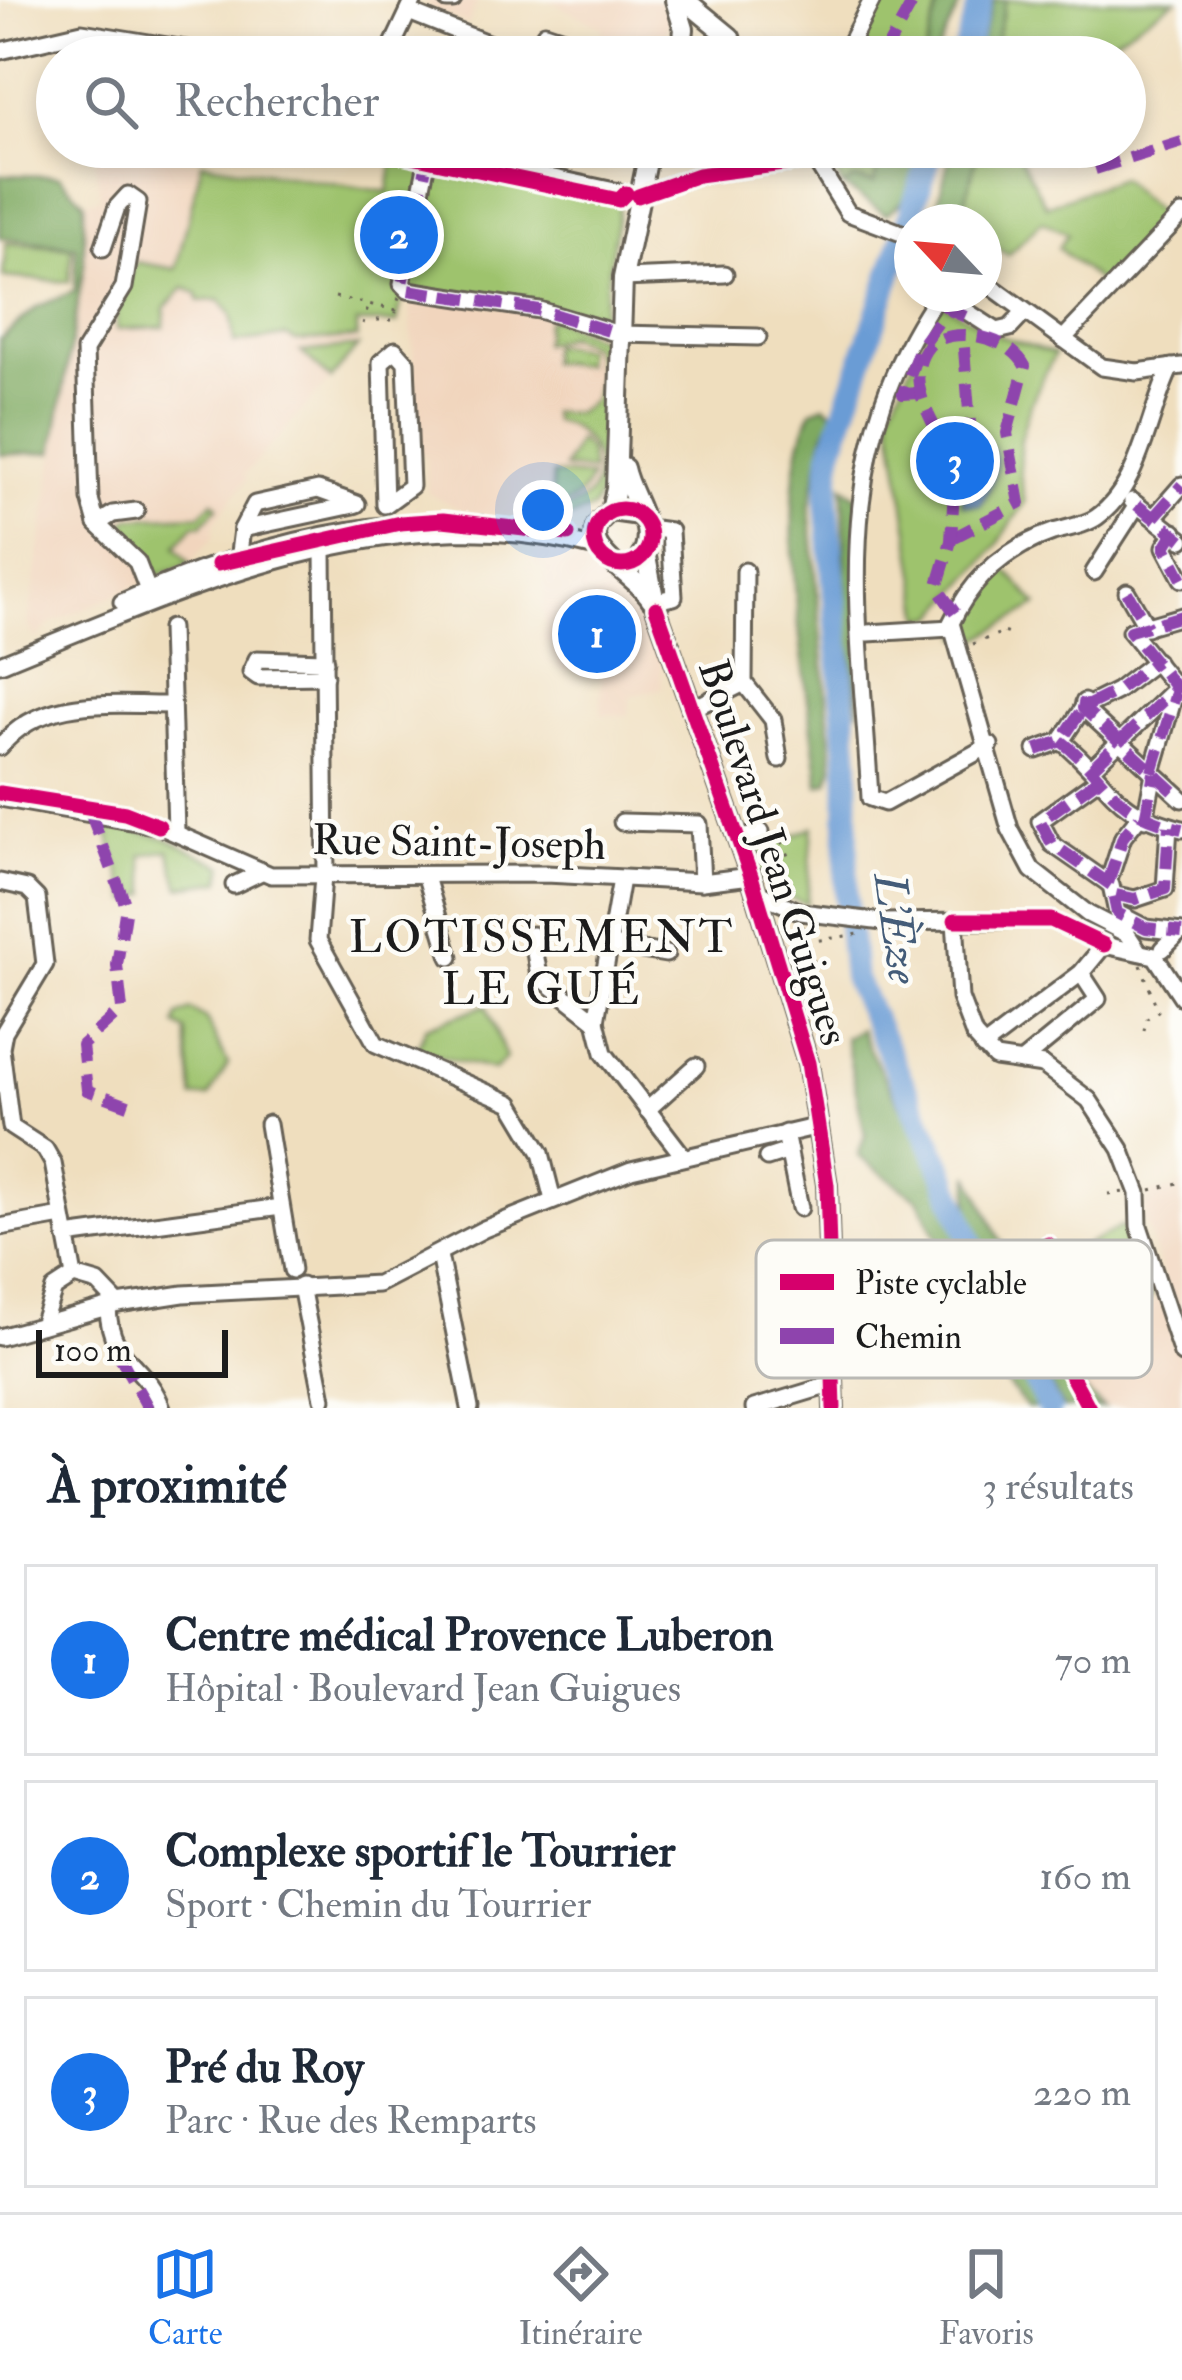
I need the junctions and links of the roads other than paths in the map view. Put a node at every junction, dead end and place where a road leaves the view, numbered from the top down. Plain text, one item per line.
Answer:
1 (675, 0) edge
2 (685, 0) edge
3 (872, 0) edge
4 (411, 6) edge
5 (713, 28) junction
6 (65, 36) edge
7 (106, 36) edge
8 (397, 36) edge
9 (477, 36) edge
10 (680, 36) edge
11 (692, 36) edge
12 (728, 36) edge
13 (854, 36) edge
14 (36, 43) edge
15 (0, 51) edge
16 (426, 168) edge
17 (505, 168) edge
18 (645, 168) edge
19 (739, 168) edge
20 (818, 168) edge
21 (638, 196) junction
22 (1182, 214) edge
23 (894, 231) edge
24 (103, 248) dead end
25 (724, 274) dead end
26 (623, 278) junction
27 (1002, 295) edge
28 (1025, 312) junction
29 (619, 334) junction
30 (758, 337) dead end
31 (1063, 339) junction
32 (1176, 366) edge
33 (1136, 372) junction
34 (1155, 398) junction
35 (618, 435) junction
36 (1182, 485) edge
37 (1120, 491) junction
38 (357, 504) junction
39 (385, 505) junction
40 (1137, 505) junction
41 (136, 511) dead end
42 (1154, 517) junction
43 (604, 518) junction
44 (644, 521) junction
45 (245, 523) junction
46 (98, 524) junction
47 (400, 530) junction
48 (356, 536) junction
49 (1178, 536) edge
50 (596, 548) junction
51 (323, 549) junction
52 (645, 552) junction
53 (239, 564) junction
54 (620, 565) junction
55 (745, 571) dead end
56 (1094, 572) dead end
57 (1182, 579) edge
58 (1127, 592) dead end
59 (150, 596) junction
60 (656, 604) junction
61 (1182, 616) edge
62 (1147, 627) junction
63 (170, 628) dead end
64 (951, 628) junction
65 (868, 633) dead end
66 (1156, 661) junction
67 (0, 664) edge
68 (1178, 680) edge
69 (744, 683) junction
70 (1084, 704) junction
71 (172, 706) junction
72 (692, 709) junction
73 (1118, 740) junction
74 (1061, 741) junction
75 (990, 745) junction
76 (0, 747) edge
77 (1036, 750) dead end
78 (779, 759) dead end
79 (1154, 772) junction
80 (1095, 774) junction
81 (0, 798) edge
82 (1182, 799) edge
83 (1142, 818) junction
84 (622, 822) dead end
85 (1176, 827) edge
86 (176, 831) junction
87 (761, 832) road end
88 (738, 840) junction
89 (259, 873) junction
90 (324, 876) junction
91 (426, 877) junction
92 (621, 879) junction
93 (0, 882) edge
94 (702, 882) junction
95 (753, 884) junction
96 (234, 885) dead end
97 (1112, 888) junction
98 (801, 912) junction
99 (955, 920) junction
100 (1181, 932) edge
101 (532, 935) dead end
102 (771, 937) junction
103 (611, 945) junction
104 (1104, 945) junction
105 (1163, 949) dead end
106 (666, 954) dead end
107 (450, 957) dead end
108 (1143, 957) junction
109 (1081, 973) junction
110 (1182, 997) edge
111 (596, 1021) junction
112 (983, 1047) junction
113 (1021, 1062) junction
114 (696, 1066) dead end
115 (2, 1078) edge
116 (647, 1110) junction
117 (268, 1124) dead end
118 (819, 1126) junction
119 (6, 1128) edge
120 (785, 1133) junction
121 (789, 1151) junction
122 (683, 1156) junction
123 (766, 1158) dead end
124 (553, 1200) junction
125 (281, 1207) junction
126 (800, 1208) dead end
127 (62, 1216) junction
128 (0, 1227) edge
129 (66, 1236) junction
130 (829, 1240) edge
131 (1144, 1240) edge
132 (440, 1255) junction
133 (1152, 1265) edge
134 (74, 1276) junction
135 (297, 1278) junction
136 (113, 1305) junction
137 (42, 1325) junction
138 (0, 1336) edge
139 (1182, 1354) edge
140 (833, 1378) edge
141 (833, 1384) junction
142 (323, 1399) dead end
143 (162, 1408) edge
144 (470, 1408) edge
145 (754, 1408) edge
146 (834, 1408) edge

1 - 10 main road
2 - 5 main road
3 - 13 street
4 - 8 street
4 - 9 street
5 - 11 main road
5 - 12 main road
6 - 7 street
14 - 15 street
16 - 29 street
17 - 21 street
18 - 21 main road
19 - 21 street
20 - 23 street
21 - 26 main road
22 - 31 street
24 - 46 street
25 - 26 street
26 - 29 main road
27 - 28 street
28 - 31 street
28 - 75 street
29 - 30 street
29 - 35 main road
31 - 33 street
32 - 33 street
32 - 34 street
33 - 34 street
34 - 37 street
35 - 43 main road
35 - 44 main road
36 - 42 street
37 - 40 street
37 - 64 street
38 - 39 street
38 - 45 street
38 - 45 street
38 - 48 street
39 - 39 street
39 - 47 street
40 - 42 street
40 - 56 street
41 - 46 street
42 - 49 street
43 - 44 main road
43 - 47 street
43 - 50 main road
44 - 52 main road, Boulevard Jean Guigues
44 - 60 street
45 - 53 street
46 - 59 street
47 - 48 street
47 - 50 street
48 - 51 street
48 - 53 street
49 - 57 street
50 - 54 main road, Boulevard Jean Guigues
51 - 53 street
51 - 90 street
52 - 54 main road
52 - 60 main road, Boulevard Jean Guigues
53 - 59 street
54 - 60 main road, Boulevard Jean Guigues
55 - 69 street
58 - 62 street
59 - 67 street
60 - 72 main road, Boulevard Jean Guigues
61 - 62 street
62 - 66 street
63 - 71 street
64 - 65 street
64 - 75 street
66 - 68 street
66 - 70 street
68 - 73 street
68 - 79 street
69 - 72 street
69 - 78 street
70 - 73 street
70 - 74 street
71 - 76 street
71 - 86 street
72 - 88 main road, Boulevard Jean Guigues
73 - 79 street
73 - 80 street
74 - 77 street
74 - 80 street
75 - 108 street
79 - 82 street
79 - 83 street
80 - 83 street
80 - 97 street
81 - 86 street, Rue Saint-Joseph
83 - 85 street
83 - 97 street
84 - 94 street
85 - 97 street
86 - 89 street, Rue Saint-Joseph
87 - 88 street
88 - 95 main road, Boulevard Jean Guigues
89 - 90 street, Rue Saint-Joseph
89 - 96 street
90 - 91 street, Rue Saint-Joseph
90 - 124 street
91 - 92 street, Rue Saint-Joseph
91 - 107 street
92 - 94 street, Rue Saint-Joseph
92 - 103 street
93 - 115 street
94 - 95 street, Rue Saint-Joseph
95 - 98 street
95 - 102 main road, Boulevard Jean Guigues
97 - 100 street
98 - 99 street
98 - 102 street
99 - 104 street
99 - 112 street
100 - 105 street
101 - 111 street
102 - 118 main road, Boulevard Jean Guigues
103 - 106 street
103 - 111 street
104 - 108 street
104 - 109 street
108 - 110 street
109 - 112 street
109 - 113 street
111 - 116 street
112 - 113 street
113 - 131 street
114 - 116 street
115 - 119 street
116 - 122 street
117 - 125 street
118 - 120 street
118 - 130 main road, Boulevard Jean Guigues
119 - 127 street
120 - 121 street
120 - 122 street
121 - 123 street
121 - 126 street
122 - 124 street
124 - 132 street
125 - 129 street
125 - 135 street
127 - 128 street
127 - 129 street
129 - 134 street
132 - 135 street
132 - 144 street
133 - 139 street
134 - 136 street
134 - 137 street
135 - 136 street
135 - 142 street
136 - 137 street
136 - 143 street
137 - 138 street
140 - 141 main road, Boulevard Jean Guigues
141 - 145 street
141 - 146 main road, Boulevard Jean Guigues

